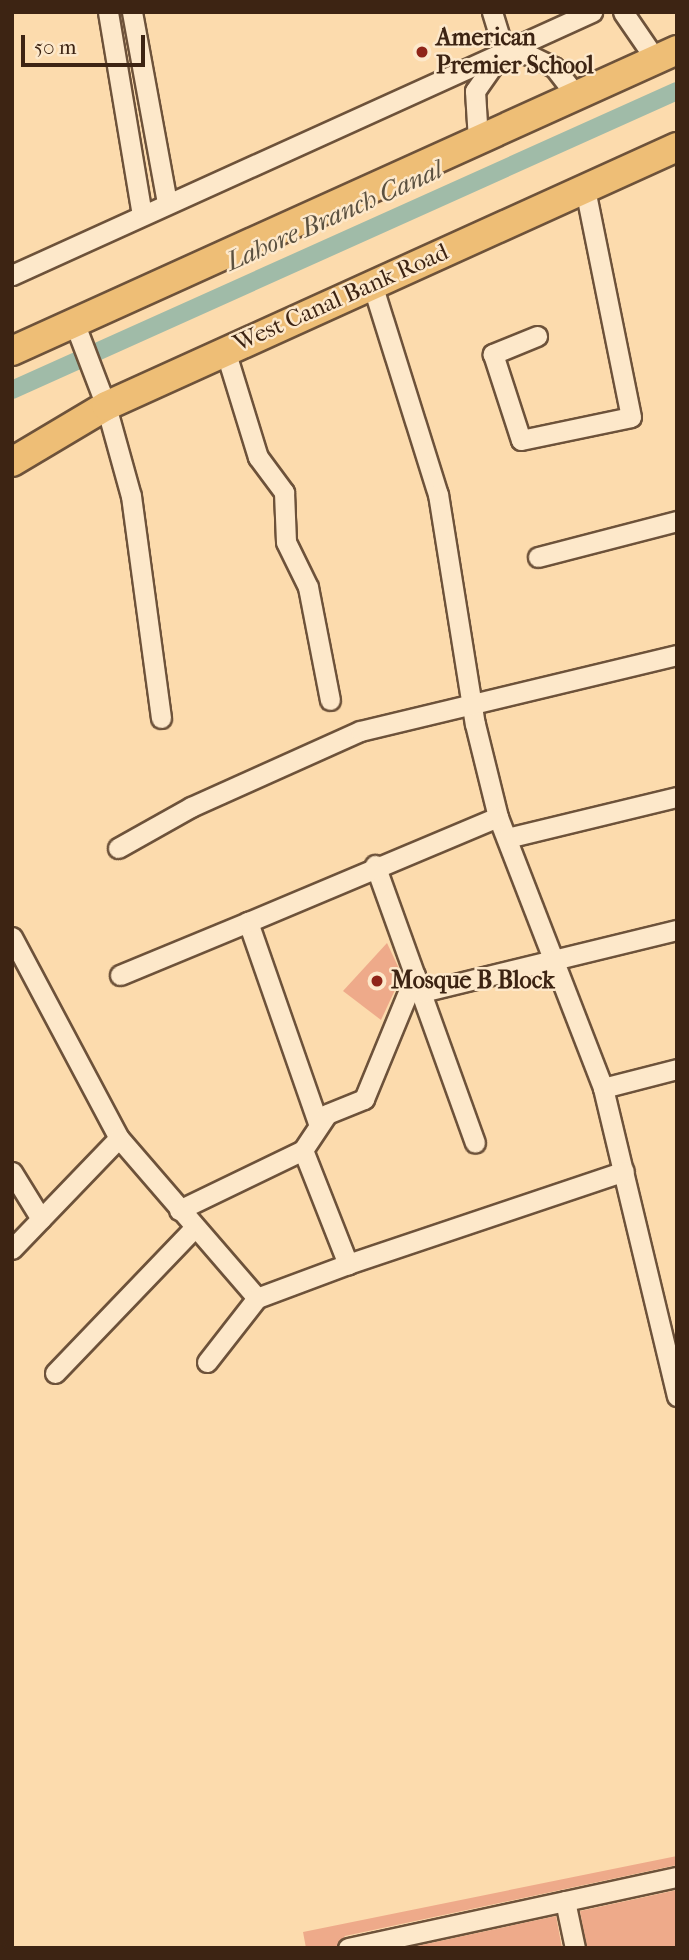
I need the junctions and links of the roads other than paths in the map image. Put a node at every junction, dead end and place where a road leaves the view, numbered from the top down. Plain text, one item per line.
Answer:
1 (108, 12) edge
2 (132, 12) edge
3 (492, 12) edge
4 (592, 12) edge
5 (623, 12) edge
6 (504, 51) junction
7 (666, 55) edge
8 (576, 94) junction
9 (478, 140) junction
10 (677, 147) edge
11 (585, 189) junction
12 (167, 203) junction
13 (142, 215) junction
14 (12, 275) edge
15 (372, 284) junction
16 (79, 333) junction
17 (537, 336) dead end
18 (225, 350) junction
19 (12, 351) edge
20 (102, 394) junction
21 (12, 462) edge
22 (677, 521) edge
23 (538, 557) dead end
24 (677, 655) edge
25 (330, 700) dead end
26 (474, 704) junction
27 (161, 718) dead end
28 (677, 797) edge
29 (498, 817) junction
30 (507, 838) junction
31 (118, 848) dead end
32 (375, 865) junction
33 (248, 922) junction
34 (677, 930) edge
35 (12, 937) edge
36 (555, 957) junction
37 (120, 975) dead end
38 (418, 983) junction
39 (677, 1069) edge
40 (603, 1088) junction
41 (318, 1123) junction
42 (119, 1138) junction
43 (475, 1143) dead end
44 (303, 1150) junction
45 (624, 1171) junction
46 (12, 1172) edge
47 (179, 1210) junction
48 (41, 1219) junction
49 (195, 1227) junction
50 (12, 1249) edge
51 (348, 1264) junction
52 (257, 1298) junction
53 (207, 1362) dead end
54 (55, 1373) dead end
55 (677, 1396) edge
56 (677, 1877) edge
57 (565, 1901) junction
58 (417, 1940) edge
59 (348, 1948) edge
60 (575, 1948) edge

1 - 13 street
2 - 12 street
3 - 6 street
4 - 6 street
5 - 7 street
6 - 8 street
6 - 9 street
6 - 12 street
7 - 8 highway
8 - 9 highway
9 - 16 highway
10 - 11 highway, West Canal Bank Road
11 - 15 highway, West Canal Bank Road
11 - 17 street
12 - 13 street
13 - 14 street
15 - 18 highway, West Canal Bank Road
15 - 26 street
16 - 19 highway
16 - 20 street
18 - 20 highway, West Canal Bank Road
18 - 25 street
20 - 21 highway, West Canal Bank Road
20 - 27 street
22 - 23 street
24 - 26 street
26 - 29 street
26 - 31 street
28 - 30 street
29 - 30 street
29 - 32 street
30 - 36 street
32 - 33 street
32 - 38 street
33 - 37 street
33 - 41 street
34 - 36 street
35 - 42 street
36 - 38 street
36 - 40 street
38 - 41 street
38 - 43 street
39 - 40 street
40 - 45 street
41 - 44 street
42 - 47 street
42 - 48 street
44 - 47 street
44 - 51 street
45 - 51 street
45 - 55 street
46 - 48 street
47 - 49 street
48 - 50 street
49 - 52 street
49 - 54 street
51 - 52 street
52 - 53 street
56 - 57 street
57 - 58 street
57 - 60 street
58 - 59 street

